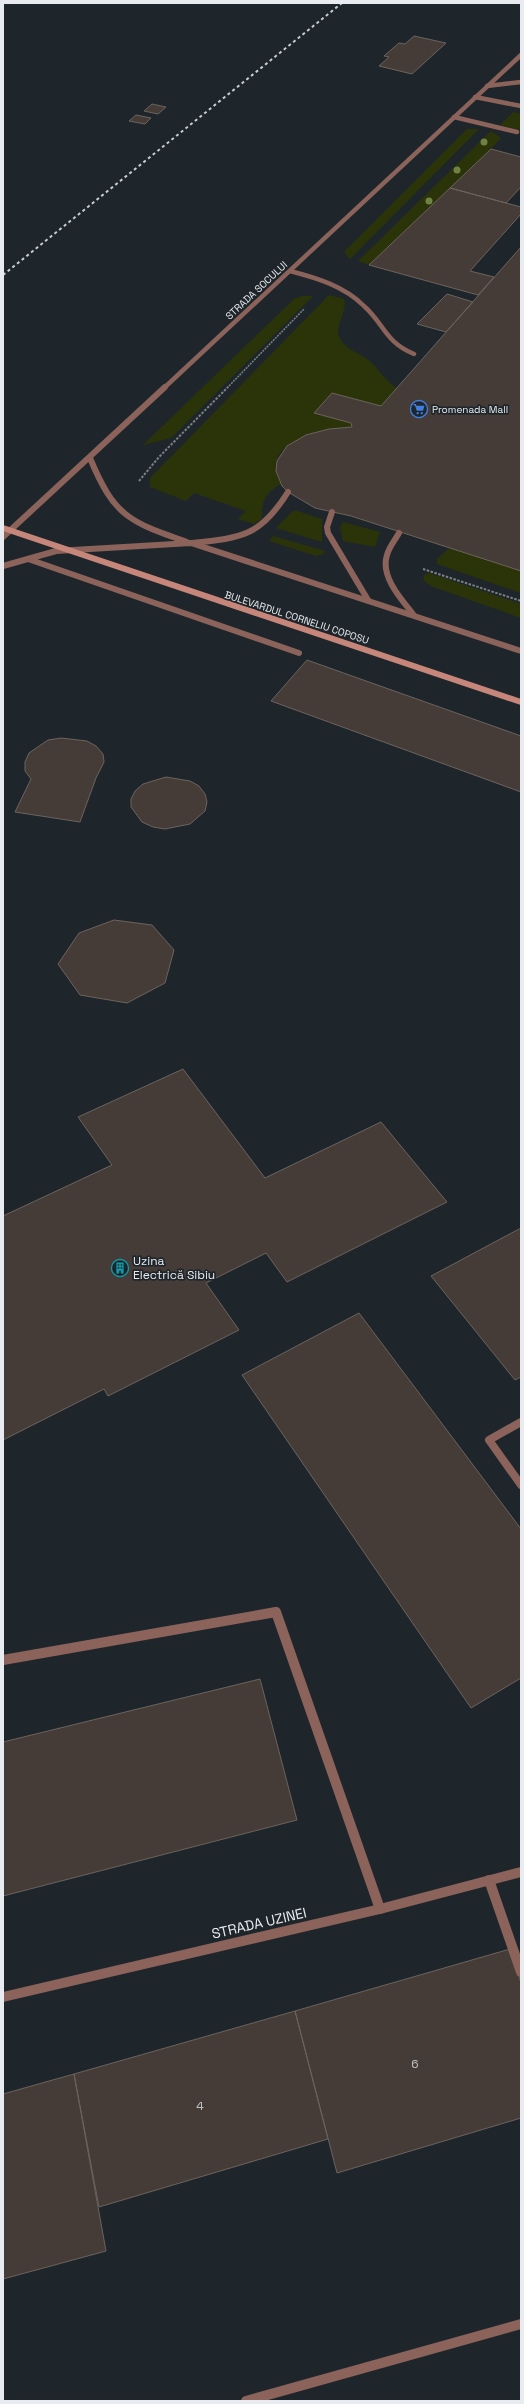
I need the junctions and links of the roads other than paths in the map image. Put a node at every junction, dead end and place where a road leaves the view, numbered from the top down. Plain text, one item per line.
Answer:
1 (521, 55) edge
2 (521, 82) edge
3 (487, 86) junction
4 (475, 97) junction
5 (521, 106) edge
6 (454, 118) junction
7 (517, 132) dead end
8 (290, 271) junction
9 (414, 354) dead end
10 (90, 458) junction
11 (288, 492) dead end
12 (332, 512) dead end
13 (3, 528) edge
14 (400, 533) dead end
15 (3, 537) edge
16 (191, 543) junction
17 (28, 559) junction
18 (3, 566) edge
19 (368, 600) junction
20 (413, 614) junction
21 (521, 651) edge
22 (299, 653) dead end
23 (521, 702) edge
24 (521, 1422) edge
25 (521, 1485) edge
26 (3, 1660) edge
27 (521, 1872) edge
28 (489, 1880) junction
29 (380, 1909) junction
30 (521, 1972) edge
31 (3, 1997) edge
32 (521, 2324) edge
33 (246, 2401) edge

1 - 3 street, STRADA SOCULUI
2 - 3 street
3 - 4 street, STRADA SOCULUI
4 - 5 street
4 - 6 street, STRADA SOCULUI
6 - 7 street
6 - 8 street, STRADA SOCULUI
8 - 9 street
8 - 10 street, STRADA SOCULUI
10 - 15 street, STRADA SOCULUI
10 - 16 street
11 - 16 street
12 - 19 street
13 - 23 main road, BULEVARDUL CORNELIU COPOSU, bridge
14 - 20 street
16 - 17 street
16 - 19 street
17 - 18 street
17 - 22 street
19 - 20 street
20 - 21 street
24 - 25 street
26 - 29 street
27 - 28 street, STRADA UZINEI
28 - 29 street, STRADA UZINEI
28 - 30 street
29 - 31 street, STRADA UZINEI
32 - 33 street

